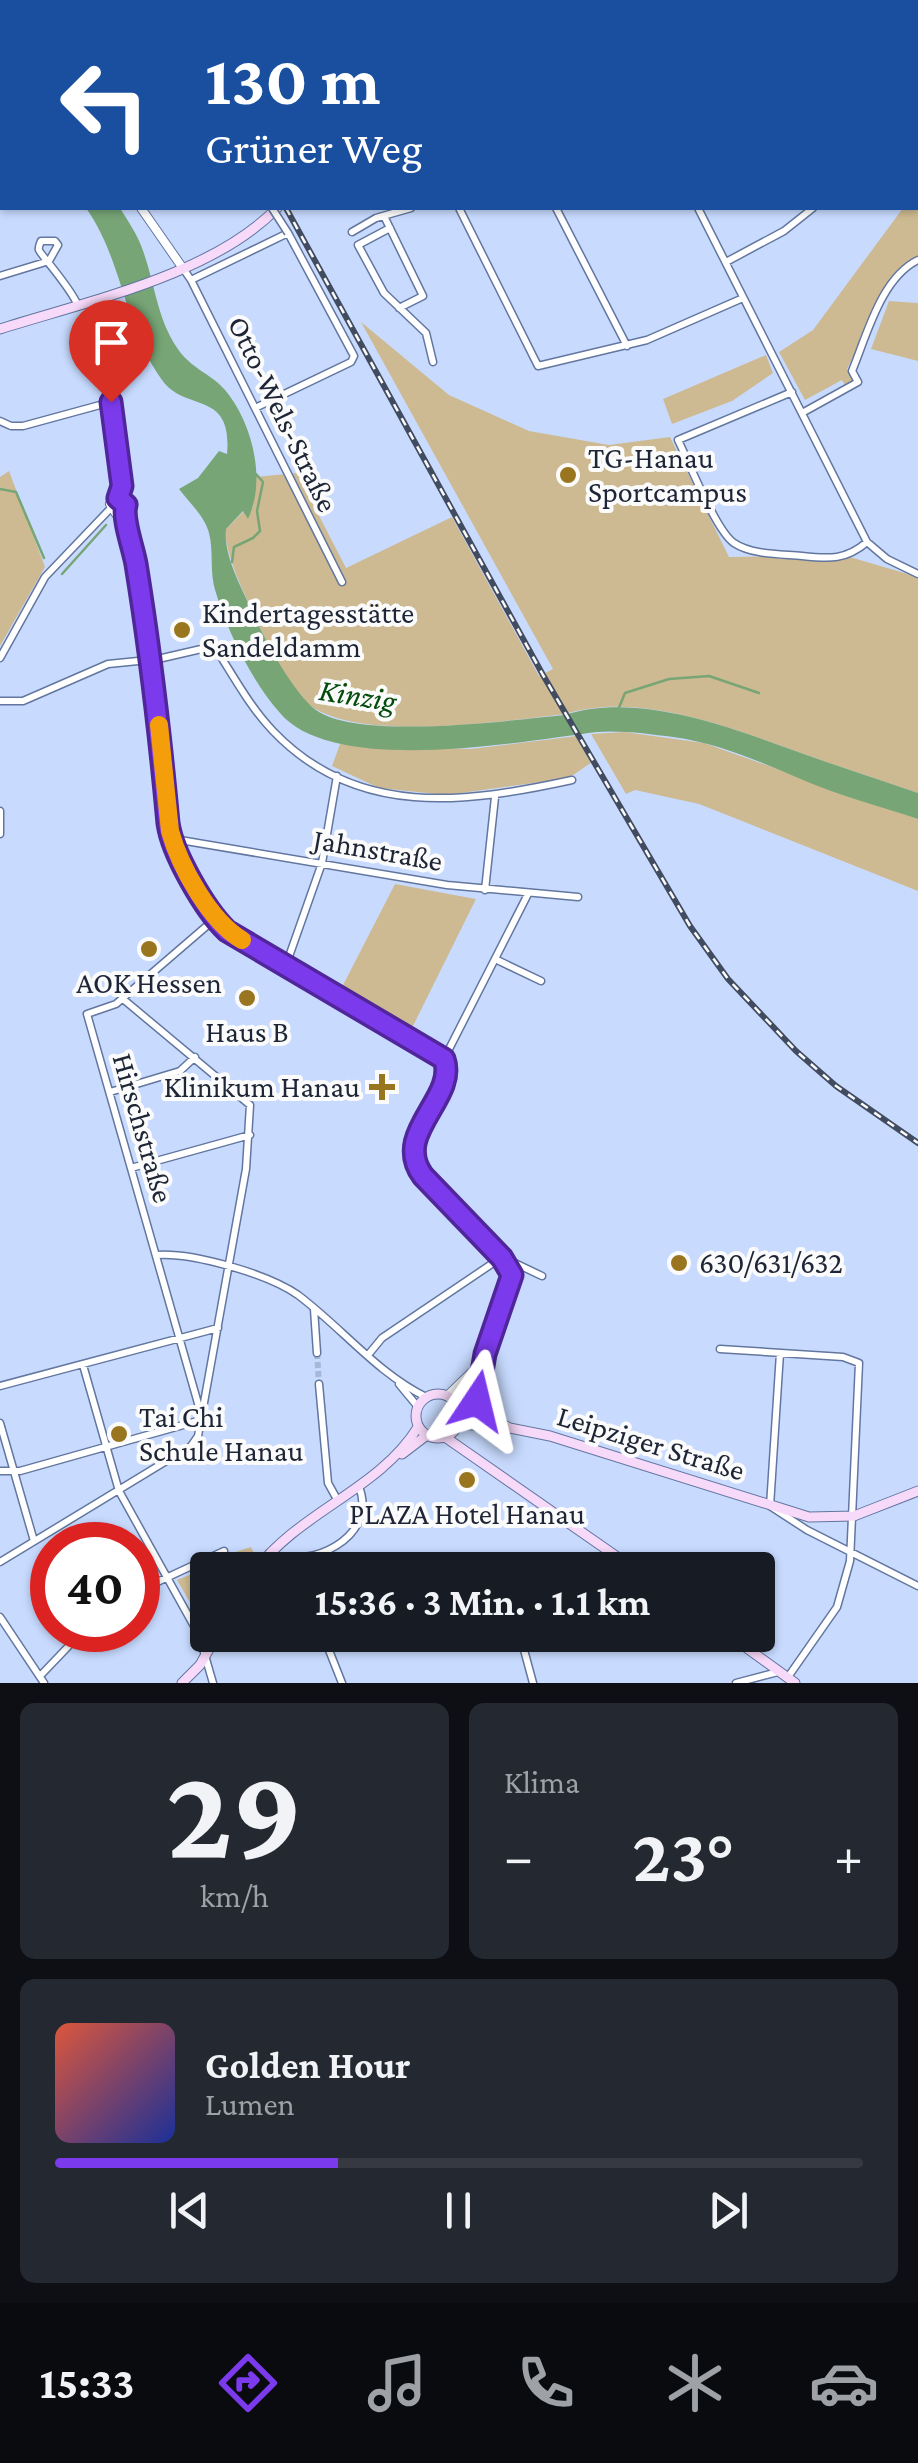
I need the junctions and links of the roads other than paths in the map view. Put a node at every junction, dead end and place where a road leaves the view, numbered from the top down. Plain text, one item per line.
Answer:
1 (142, 210) edge
2 (273, 210) edge
3 (276, 210) edge
4 (404, 210) edge
5 (460, 210) edge
6 (557, 210) edge
7 (699, 210) edge
8 (810, 210) edge
9 (384, 216) junction
10 (390, 228) junction
11 (288, 232) junction
12 (352, 232) dead end
13 (918, 260) edge
14 (726, 262) junction
15 (182, 267) junction
16 (0, 276) edge
17 (191, 280) junction
18 (744, 298) junction
19 (96, 300) junction
20 (78, 306) junction
21 (399, 308) junction
22 (0, 329) edge
23 (627, 346) junction
24 (433, 362) dead end
25 (792, 392) junction
26 (111, 402) junction
27 (255, 408) junction
28 (802, 413) junction
29 (0, 421) edge
30 (118, 498) junction
31 (110, 509) junction
32 (124, 512) junction
33 (867, 542) junction
34 (918, 574) edge
35 (342, 582) dead end
36 (0, 658) edge
37 (152, 660) junction
38 (0, 700) edge
39 (337, 776) junction
40 (572, 780) dead end
41 (495, 796) junction
42 (0, 811) edge
43 (0, 834) edge
44 (172, 838) junction
45 (322, 863) junction
46 (485, 890) junction
47 (528, 894) junction
48 (578, 898) dead end
49 (216, 918) junction
50 (495, 959) junction
51 (286, 965) junction
52 (541, 982) dead end
53 (123, 998) junction
54 (194, 1057) junction
55 (444, 1059) junction
56 (110, 1092) junction
57 (250, 1135) junction
58 (131, 1168) junction
59 (156, 1255) junction
60 (502, 1258) junction
61 (230, 1266) junction
62 (542, 1276) dead end
63 (314, 1308) junction
64 (218, 1328) junction
65 (180, 1338) junction
66 (720, 1349) dead end
67 (317, 1353) tunnel mouth
68 (780, 1353) junction
69 (485, 1354) junction
70 (368, 1355) junction
71 (83, 1364) junction
72 (395, 1379) junction
73 (319, 1384) tunnel mouth
74 (0, 1386) edge
75 (426, 1397) junction
76 (454, 1403) junction
77 (418, 1407) junction
78 (201, 1418) junction
79 (0, 1423) edge
80 (418, 1427) junction
81 (508, 1427) junction
82 (452, 1431) junction
83 (427, 1435) junction
84 (106, 1446) junction
85 (391, 1460) junction
86 (0, 1471) edge
87 (14, 1471) junction
88 (358, 1486) junction
89 (119, 1491) junction
90 (918, 1491) edge
91 (338, 1501) junction
92 (770, 1506) junction
93 (854, 1516) junction
94 (810, 1517) junction
95 (66, 1522) edge
96 (30, 1527) edge
97 (807, 1530) junction
98 (30, 1543) edge
99 (224, 1551) dead end
100 (851, 1551) junction
101 (272, 1552) edge
102 (317, 1552) edge
103 (610, 1552) edge
104 (0, 1562) edge
105 (168, 1578) junction
106 (160, 1581) edge
107 (918, 1586) edge
108 (0, 1616) edge
109 (66, 1652) edge
110 (208, 1652) edge
111 (330, 1652) edge
112 (525, 1652) edge
113 (752, 1652) edge
114 (206, 1656) junction
115 (788, 1677) edge
116 (42, 1680) edge
117 (182, 1683) edge
118 (213, 1683) edge
119 (342, 1683) edge
120 (533, 1683) edge
121 (736, 1683) edge

1 - 15 street
2 - 15 main road
3 - 11 street, bridge
4 - 9 street
5 - 23 street
6 - 23 street
7 - 14 street
8 - 14 street
9 - 10 street
9 - 12 street
10 - 21 street
10 - 21 street
11 - 17 street
11 - 27 street
13 - 28 street
14 - 18 street
15 - 17 street, Otto-Wels-Straße
15 - 19 main road
16 - 20 street
17 - 27 street, Otto-Wels-Straße
18 - 23 street
18 - 25 street
19 - 20 main road
19 - 26 street
20 - 22 main road
21 - 24 street
25 - 28 street
25 - 33 street
26 - 29 street
26 - 30 street
27 - 35 street, Otto-Wels-Straße
28 - 33 street
30 - 31 street
30 - 32 street
31 - 32 street
31 - 36 street
32 - 37 street
33 - 34 street
37 - 38 street
37 - 39 street
37 - 44 street
39 - 41 street
39 - 45 street
40 - 41 street
41 - 46 street
42 - 43 street
44 - 45 street, Jahnstraße
44 - 49 street
45 - 46 street, Jahnstraße
45 - 51 street
46 - 47 street, Jahnstraße
47 - 48 street, Jahnstraße
47 - 50 street
49 - 51 street
49 - 53 street
50 - 52 street
50 - 55 street
51 - 55 street
53 - 54 street
53 - 56 street, Hirschstraße
54 - 56 street
54 - 57 street
55 - 60 street
56 - 58 street, Hirschstraße
57 - 58 street
57 - 61 street
58 - 59 street, Hirschstraße
59 - 61 street
59 - 65 street, Hirschstraße
60 - 62 street
60 - 69 street
60 - 70 street
61 - 63 street
61 - 64 street
63 - 67 street
63 - 70 street
64 - 65 street
64 - 78 street
65 - 71 street
65 - 78 street, Hirschstraße
66 - 68 street
68 - 92 street
68 - 93 street
69 - 76 street
69 - 81 street
70 - 72 street
71 - 74 street
71 - 84 street
72 - 75 street
72 - 77 street
73 - 91 street
75 - 76 main road
75 - 77 main road
76 - 81 main road
76 - 82 main road
77 - 80 main road
78 - 84 street
78 - 89 street
79 - 87 street
80 - 83 main road
80 - 85 main road
81 - 82 main road, Leipziger Straße
81 - 92 main road, Leipziger Straße
82 - 83 main road
82 - 103 main road
83 - 85 main road
84 - 87 street
84 - 89 street
85 - 88 main road
86 - 87 street
87 - 96 street
88 - 91 main road
88 - 102 street
89 - 95 street
89 - 105 street
90 - 93 main road, Leipziger Straße
91 - 101 main road
92 - 94 main road, Leipziger Straße
92 - 97 street, Leipziger Straße
93 - 94 main road, Leipziger Straße
93 - 100 street
94 - 97 street
97 - 100 street, Leipziger Straße
98 - 104 street
99 - 105 street
100 - 107 street, Leipziger Straße
100 - 115 street
105 - 106 street
105 - 114 street
108 - 116 street
109 - 116 street
110 - 114 main road
111 - 119 street
112 - 120 street
113 - 115 main road
114 - 117 main road
114 - 118 street
115 - 121 street

